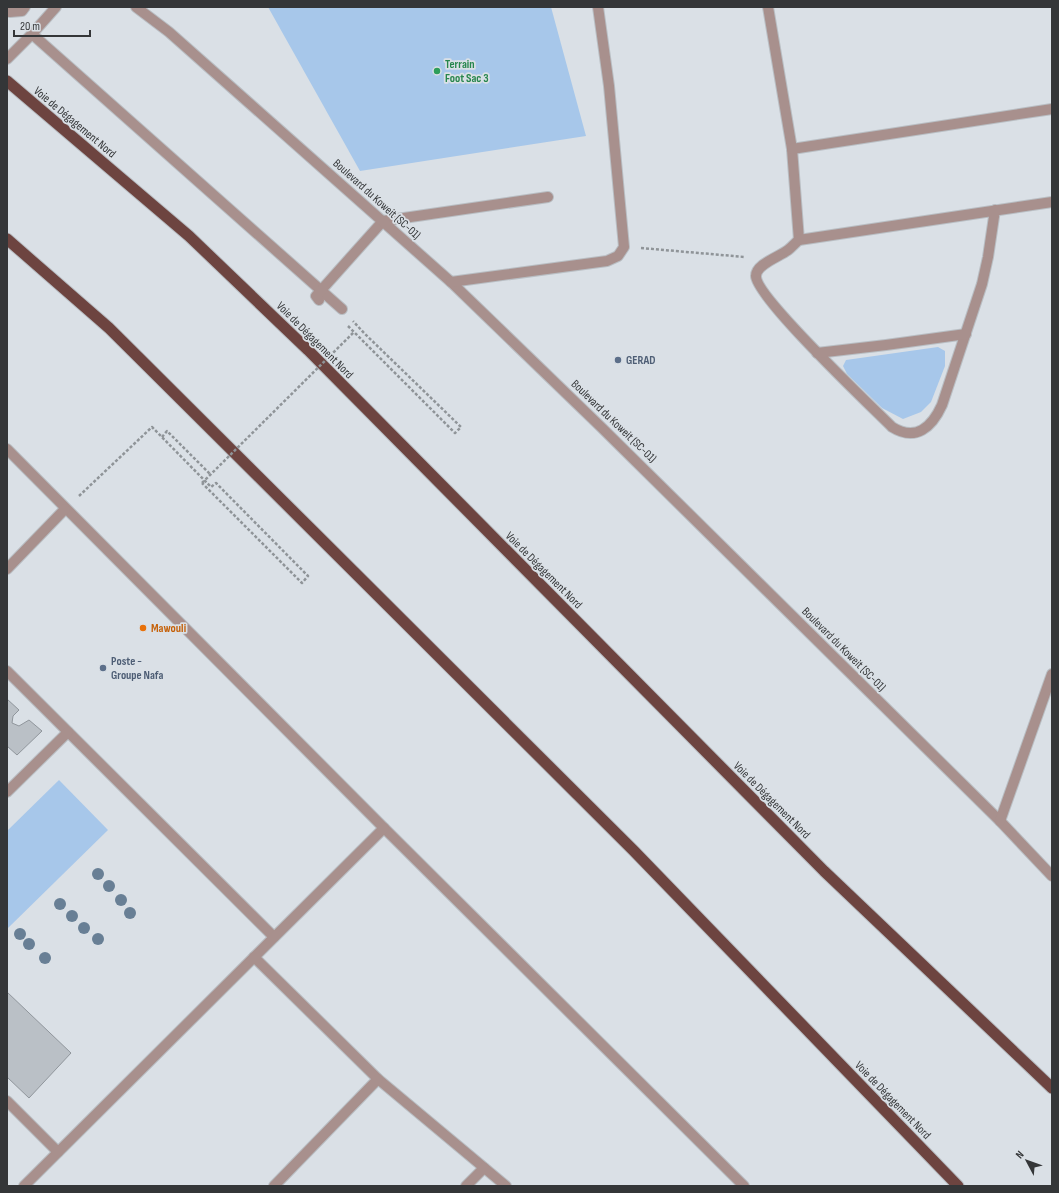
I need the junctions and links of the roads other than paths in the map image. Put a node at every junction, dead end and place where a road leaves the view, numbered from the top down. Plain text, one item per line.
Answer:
1 (25, 7) edge
2 (56, 7) edge
3 (136, 7) edge
4 (598, 7) edge
5 (772, 7) edge
6 (7, 10) edge
7 (32, 34) junction
8 (7, 59) edge
9 (7, 81) edge
10 (1052, 109) edge
11 (792, 149) junction
12 (548, 198) dead end
13 (1052, 202) edge
14 (995, 210) junction
15 (383, 221) junction
16 (7, 239) edge
17 (799, 240) junction
18 (451, 282) junction
19 (320, 295) junction
20 (342, 308) dead end
21 (966, 334) junction
22 (817, 353) junction
23 (7, 449) edge
24 (65, 509) junction
25 (7, 569) edge
26 (7, 670) edge
27 (1052, 674) edge
28 (68, 732) junction
29 (7, 792) edge
30 (1000, 821) junction
31 (384, 828) junction
32 (1052, 876) edge
33 (274, 937) junction
34 (254, 957) junction
35 (378, 1079) junction
36 (1052, 1088) edge
37 (7, 1101) edge
38 (58, 1152) junction
39 (484, 1168) junction
40 (24, 1186) edge
41 (274, 1186) edge
42 (466, 1186) edge
43 (506, 1186) edge
44 (744, 1186) edge
45 (958, 1186) edge

1 - 6 street
2 - 7 street
3 - 15 street, Boulevard du Koweit (SC-01)
4 - 18 street
5 - 11 street
7 - 8 street
7 - 19 street
9 - 36 highway, Voie de Dégagement Nord
10 - 11 street
11 - 17 street
12 - 15 street
13 - 14 street
14 - 17 street
14 - 21 street
15 - 18 street, Boulevard du Koweit (SC-01)
15 - 19 street
16 - 45 highway, Voie de Dégagement Nord
17 - 22 street
18 - 30 street, Boulevard du Koweit (SC-01)
19 - 20 street
21 - 22 street
21 - 22 street
23 - 24 street
24 - 25 street
24 - 31 street
26 - 28 street
27 - 30 street
28 - 29 street
28 - 33 street
30 - 32 street, Boulevard du Koweit (SC-01)
31 - 33 street
31 - 44 street
33 - 34 street
34 - 35 street
34 - 38 street
35 - 39 street
35 - 41 street
37 - 38 street
38 - 40 street
39 - 42 street
39 - 43 street

